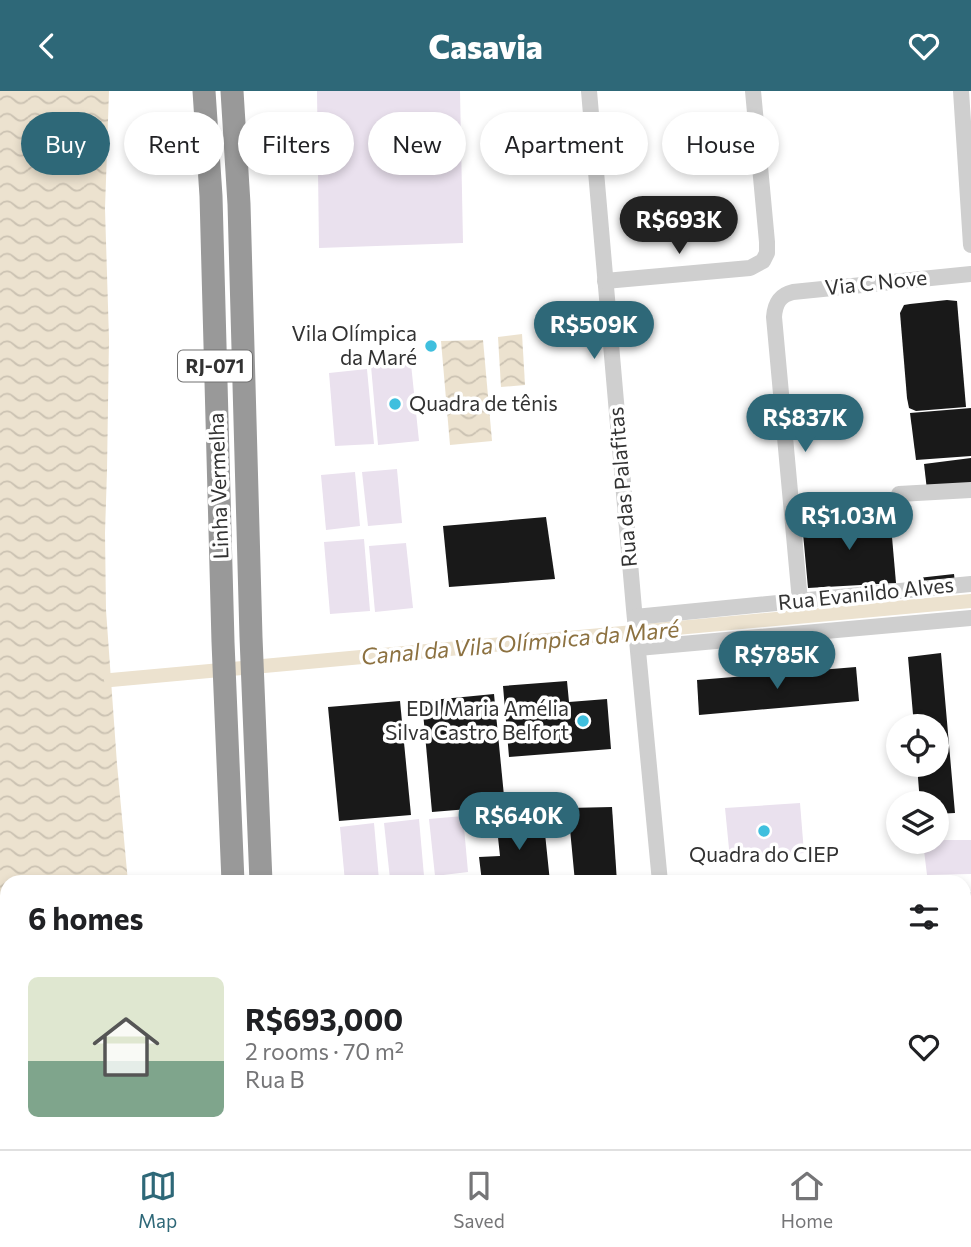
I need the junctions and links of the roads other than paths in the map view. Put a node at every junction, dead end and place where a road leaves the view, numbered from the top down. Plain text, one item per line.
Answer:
1 (204, 91) edge
2 (232, 91) edge
3 (244, 91) edge
4 (589, 91) edge
5 (753, 91) edge
6 (961, 91) edge
7 (239, 204) junction
8 (971, 246) edge
9 (971, 274) edge
10 (606, 281) junction
11 (971, 490) edge
12 (899, 494) dead end
13 (971, 584) edge
14 (800, 601) junction
15 (971, 618) edge
16 (636, 634) junction
17 (233, 875) edge
18 (261, 875) edge
19 (659, 875) edge

1 - 17 highway, Linha Vermelha / RJ-071
2 - 7 highway, Linha Vermelha / RJ-071
3 - 7 highway
4 - 10 street, Rua das Palafitas
5 - 10 street
6 - 8 street
7 - 18 highway, Linha Vermelha / RJ-071
9 - 14 street, Via C Nove
10 - 16 street, Rua das Palafitas
11 - 12 street
13 - 14 street, Rua Evanildo Alves
14 - 16 street, Rua Evanildo Alves
15 - 16 street, Rua Evanildo Alves
16 - 19 street, Rua das Palafitas

